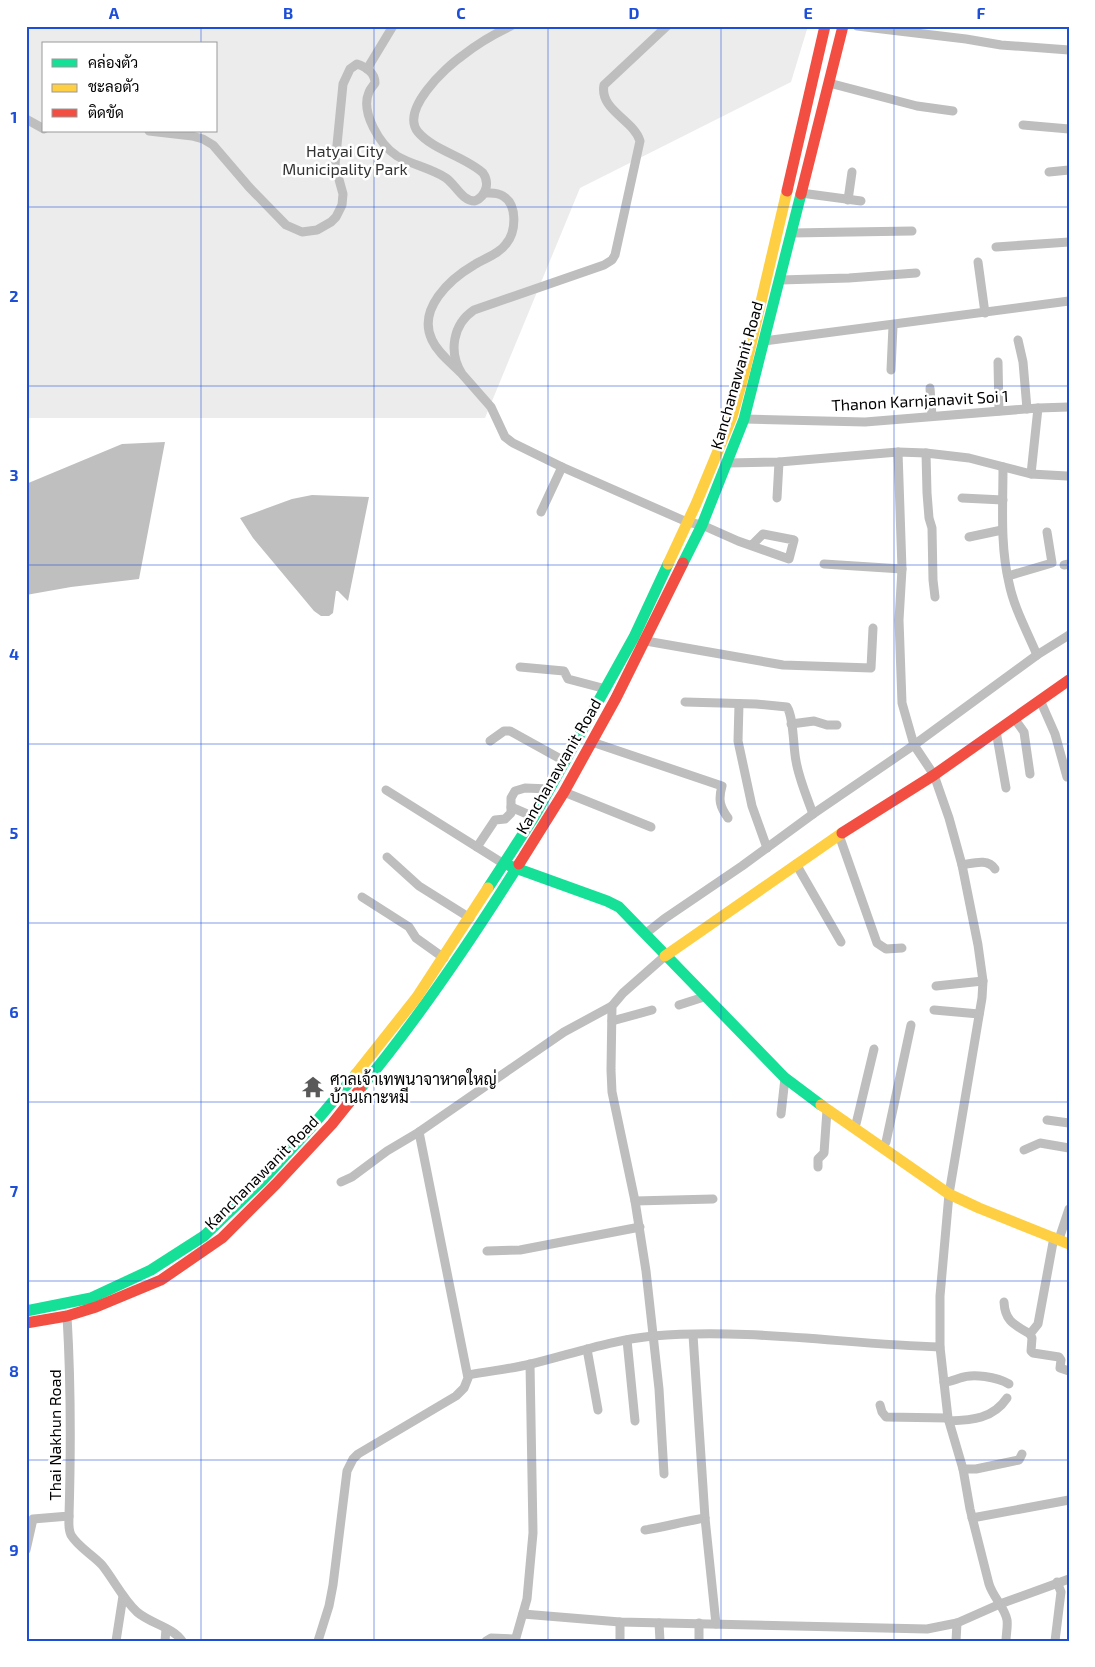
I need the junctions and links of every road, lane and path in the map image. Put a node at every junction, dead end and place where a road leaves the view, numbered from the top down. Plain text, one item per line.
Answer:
1 (393, 26) edge
2 (511, 26) edge
3 (667, 26) edge
4 (825, 26) edge
5 (843, 26) edge
6 (857, 26) edge
7 (1069, 50) edge
8 (367, 69) junction
9 (829, 84) junction
10 (953, 111) dead end
11 (26, 119) edge
12 (1023, 125) dead end
13 (42, 128) edge
14 (1069, 129) edge
15 (158, 132) edge
16 (1069, 170) edge
17 (852, 172) dead end
18 (1048, 172) dead end
19 (484, 193) junction
20 (801, 193) junction
21 (848, 200) junction
22 (861, 201) dead end
23 (912, 231) dead end
24 (791, 233) junction
25 (1069, 242) edge
26 (996, 247) dead end
27 (978, 262) dead end
28 (916, 273) dead end
29 (780, 280) junction
30 (1069, 301) edge
31 (985, 313) junction
32 (893, 326) junction
33 (1018, 340) dead end
34 (764, 341) junction
35 (998, 362) dead end
36 (891, 370) dead end
37 (462, 374) junction
38 (930, 388) dead end
39 (1069, 407) edge
40 (1038, 408) junction
41 (1027, 409) junction
42 (999, 411) junction
43 (932, 416) junction
44 (744, 418) junction
45 (898, 452) junction
46 (926, 452) junction
47 (779, 462) junction
48 (727, 463) junction
49 (562, 467) junction
50 (1003, 467) junction
51 (1031, 474) junction
52 (1067, 476) dead end
53 (777, 498) dead end
54 (962, 498) dead end
55 (1003, 500) junction
56 (541, 512) dead end
57 (687, 522) junction
58 (702, 525) junction
59 (1002, 530) junction
60 (1047, 532) dead end
61 (969, 537) dead end
62 (752, 546) dead end
63 (824, 564) dead end
64 (902, 569) junction
65 (1008, 576) junction
66 (935, 597) dead end
67 (873, 628) dead end
68 (1069, 635) edge
69 (640, 639) junction
70 (1037, 654) junction
71 (520, 666) dead end
72 (1069, 680) edge
73 (606, 689) junction
74 (1040, 700) junction
75 (684, 702) dead end
76 (739, 704) junction
77 (1014, 718) junction
78 (791, 724) junction
79 (836, 725) dead end
80 (996, 731) junction
81 (490, 741) dead end
82 (592, 742) junction
83 (914, 745) junction
84 (566, 762) junction
85 (1030, 774) dead end
86 (934, 775) junction
87 (1067, 777) dead end
88 (1006, 788) dead end
89 (550, 789) junction
90 (386, 790) dead end
91 (564, 792) junction
92 (511, 806) junction
93 (812, 814) junction
94 (534, 817) junction
95 (728, 818) dead end
96 (651, 827) dead end
97 (839, 835) junction
98 (477, 847) junction
99 (767, 848) junction
100 (387, 857) dead end
101 (504, 864) junction
102 (796, 864) junction
103 (962, 866) junction
104 (516, 868) junction
105 (995, 869) dead end
106 (362, 898) dead end
107 (470, 918) junction
108 (645, 934) junction
109 (841, 942) dead end
110 (902, 948) dead end
111 (665, 956) junction
112 (444, 958) junction
113 (983, 981) junction
114 (936, 986) dead end
115 (704, 997) junction
116 (679, 1005) dead end
117 (612, 1006) junction
118 (652, 1010) dead end
119 (934, 1010) dead end
120 (979, 1014) junction
121 (612, 1021) junction
122 (911, 1025) dead end
123 (874, 1049) dead end
124 (785, 1078) junction
125 (827, 1110) junction
126 (781, 1114) dead end
127 (1047, 1120) dead end
128 (1069, 1123) edge
129 (853, 1128) junction
130 (419, 1132) junction
131 (882, 1148) junction
132 (1069, 1148) edge
133 (1024, 1150) dead end
134 (818, 1167) dead end
135 (341, 1182) dead end
136 (949, 1194) junction
137 (712, 1199) dead end
138 (635, 1201) junction
139 (1069, 1209) edge
140 (640, 1227) junction
141 (1061, 1240) edge
142 (487, 1251) dead end
143 (1004, 1302) dead end
144 (26, 1311) edge
145 (67, 1316) junction
146 (26, 1323) edge
147 (1030, 1334) junction
148 (693, 1335) junction
149 (652, 1336) junction
150 (627, 1340) junction
151 (940, 1347) junction
152 (587, 1349) junction
153 (530, 1364) junction
154 (1069, 1371) edge
155 (468, 1374) junction
156 (944, 1382) junction
157 (1008, 1384) dead end
158 (1007, 1398) dead end
159 (880, 1405) dead end
160 (598, 1410) dead end
161 (948, 1420) junction
162 (635, 1422) dead end
163 (1022, 1454) dead end
164 (963, 1469) junction
165 (664, 1474) dead end
166 (1069, 1500) edge
167 (30, 1516) edge
168 (69, 1516) junction
169 (706, 1518) junction
170 (972, 1518) junction
171 (645, 1530) dead end
172 (26, 1550) edge
173 (1069, 1578) edge
174 (1057, 1582) junction
175 (123, 1596) junction
176 (1000, 1604) junction
177 (523, 1614) junction
178 (620, 1622) junction
179 (659, 1623) junction
180 (700, 1623) junction
181 (958, 1623) junction
182 (716, 1624) junction
183 (166, 1629) junction
184 (515, 1640) edge
185 (116, 1641) edge
186 (165, 1641) edge
187 (182, 1641) edge
188 (318, 1641) edge
189 (486, 1641) edge
190 (620, 1641) edge
191 (660, 1641) edge
192 (700, 1641) edge
193 (956, 1641) edge
194 (1006, 1641) edge
195 (1055, 1641) edge

1 - 8 street
2 - 19 street
3 - 37 street
4 - 57 main road, Kanchanawanit Road
5 - 9 main road, Kanchanawanit Road
6 - 7 street
8 - 15 street
8 - 19 street
9 - 10 street
9 - 20 main road, Kanchanawanit Road
11 - 13 street
12 - 14 street
16 - 18 street
17 - 21 street
19 - 37 street
20 - 21 street
20 - 24 main road, Kanchanawanit Road
21 - 22 street
23 - 24 street
24 - 29 main road, Kanchanawanit Road
25 - 26 street
27 - 31 street
28 - 29 street
29 - 34 main road, Kanchanawanit Road
30 - 31 street
31 - 32 street
32 - 34 street
32 - 36 street
33 - 41 street
34 - 44 main road, Kanchanawanit Road
35 - 42 street
37 - 49 street
38 - 43 street
39 - 40 street, Thanon Karnjanavit Soi 1
40 - 41 street, Thanon Karnjanavit Soi 1
40 - 51 street
41 - 42 street, Thanon Karnjanavit Soi 1
42 - 43 street, Thanon Karnjanavit Soi 1
43 - 44 street, Thanon Karnjanavit Soi 1
44 - 48 main road, Kanchanawanit Road
45 - 46 street
45 - 47 street
45 - 64 street
46 - 50 street
46 - 66 street
47 - 48 street
47 - 53 street
48 - 58 main road, Kanchanawanit Road
49 - 56 street
49 - 57 street
50 - 51 street
50 - 55 street
51 - 52 street
54 - 55 street
55 - 59 street
57 - 58 street
57 - 69 main road, Kanchanawanit Road
58 - 62 street
58 - 69 main road, Kanchanawanit Road
59 - 61 street
59 - 65 street
60 - 65 street
63 - 64 street
64 - 83 street
65 - 70 street
67 - 69 street
68 - 70 street
69 - 73 main road, Kanchanawanit Road
69 - 82 main road, Kanchanawanit Road
70 - 83 street
71 - 73 street
72 - 74 main road
73 - 84 main road, Kanchanawanit Road
74 - 77 main road
74 - 87 street
75 - 76 street
76 - 78 street
76 - 99 street
77 - 80 main road
77 - 85 street
78 - 79 street
78 - 93 street
80 - 86 main road
80 - 88 street
81 - 84 street
82 - 91 main road, Kanchanawanit Road
82 - 95 street
83 - 86 street
83 - 93 street
84 - 89 main road, Kanchanawanit Road
86 - 97 main road
86 - 103 street
89 - 92 street
89 - 94 main road, Kanchanawanit Road
90 - 98 street
91 - 96 street
91 - 104 main road, Kanchanawanit Road
92 - 94 street
92 - 98 street
93 - 99 street
94 - 101 main road, Kanchanawanit Road
97 - 102 main road
97 - 110 street
98 - 101 street
99 - 108 street
100 - 107 street
101 - 104 main road
101 - 107 main road, Kanchanawanit Road
102 - 109 street
102 - 111 main road
103 - 105 street
103 - 113 street
104 - 108 main road
104 - 145 main road, Kanchanawanit Road
106 - 112 street
107 - 112 main road, Kanchanawanit Road
108 - 111 main road
111 - 115 main road
111 - 117 street
112 - 144 main road, Kanchanawanit Road
113 - 114 street
113 - 120 street
115 - 116 street
115 - 124 main road
117 - 121 street
117 - 130 street
118 - 121 street
119 - 120 street
120 - 136 street
121 - 138 street
122 - 131 street
123 - 129 street
124 - 125 main road
124 - 126 street
125 - 129 main road
125 - 134 street
127 - 128 street
129 - 131 main road
130 - 135 street
130 - 155 street
131 - 136 main road
132 - 133 street
136 - 141 main road
136 - 151 street
137 - 138 street
138 - 140 street
139 - 141 street
140 - 142 street
140 - 149 street
141 - 147 street
143 - 147 street
145 - 146 main road, Kanchanawanit Road
145 - 168 street, Thai Nakhun Road
147 - 154 street
148 - 149 street
148 - 151 street
148 - 169 street
149 - 150 street
149 - 165 street
150 - 152 street
150 - 162 street
151 - 156 street
152 - 153 street
152 - 160 street
153 - 155 street
153 - 177 street
155 - 188 street
156 - 157 street
156 - 161 street
158 - 161 street
159 - 161 street
161 - 164 street
163 - 164 street
164 - 170 street
166 - 170 street
167 - 168 street, Thai Nakhun Road
167 - 172 street, Thai Nakhun Road
168 - 175 street
169 - 171 street
169 - 182 street
170 - 176 street
173 - 174 street
174 - 176 street
174 - 195 street
175 - 183 street
175 - 185 street
176 - 181 street
176 - 194 street
177 - 178 street
177 - 184 street
178 - 179 street
178 - 190 street
179 - 180 street
179 - 191 street
180 - 182 street
180 - 192 street
181 - 182 street
181 - 193 street
183 - 186 street
183 - 187 street
184 - 189 street

